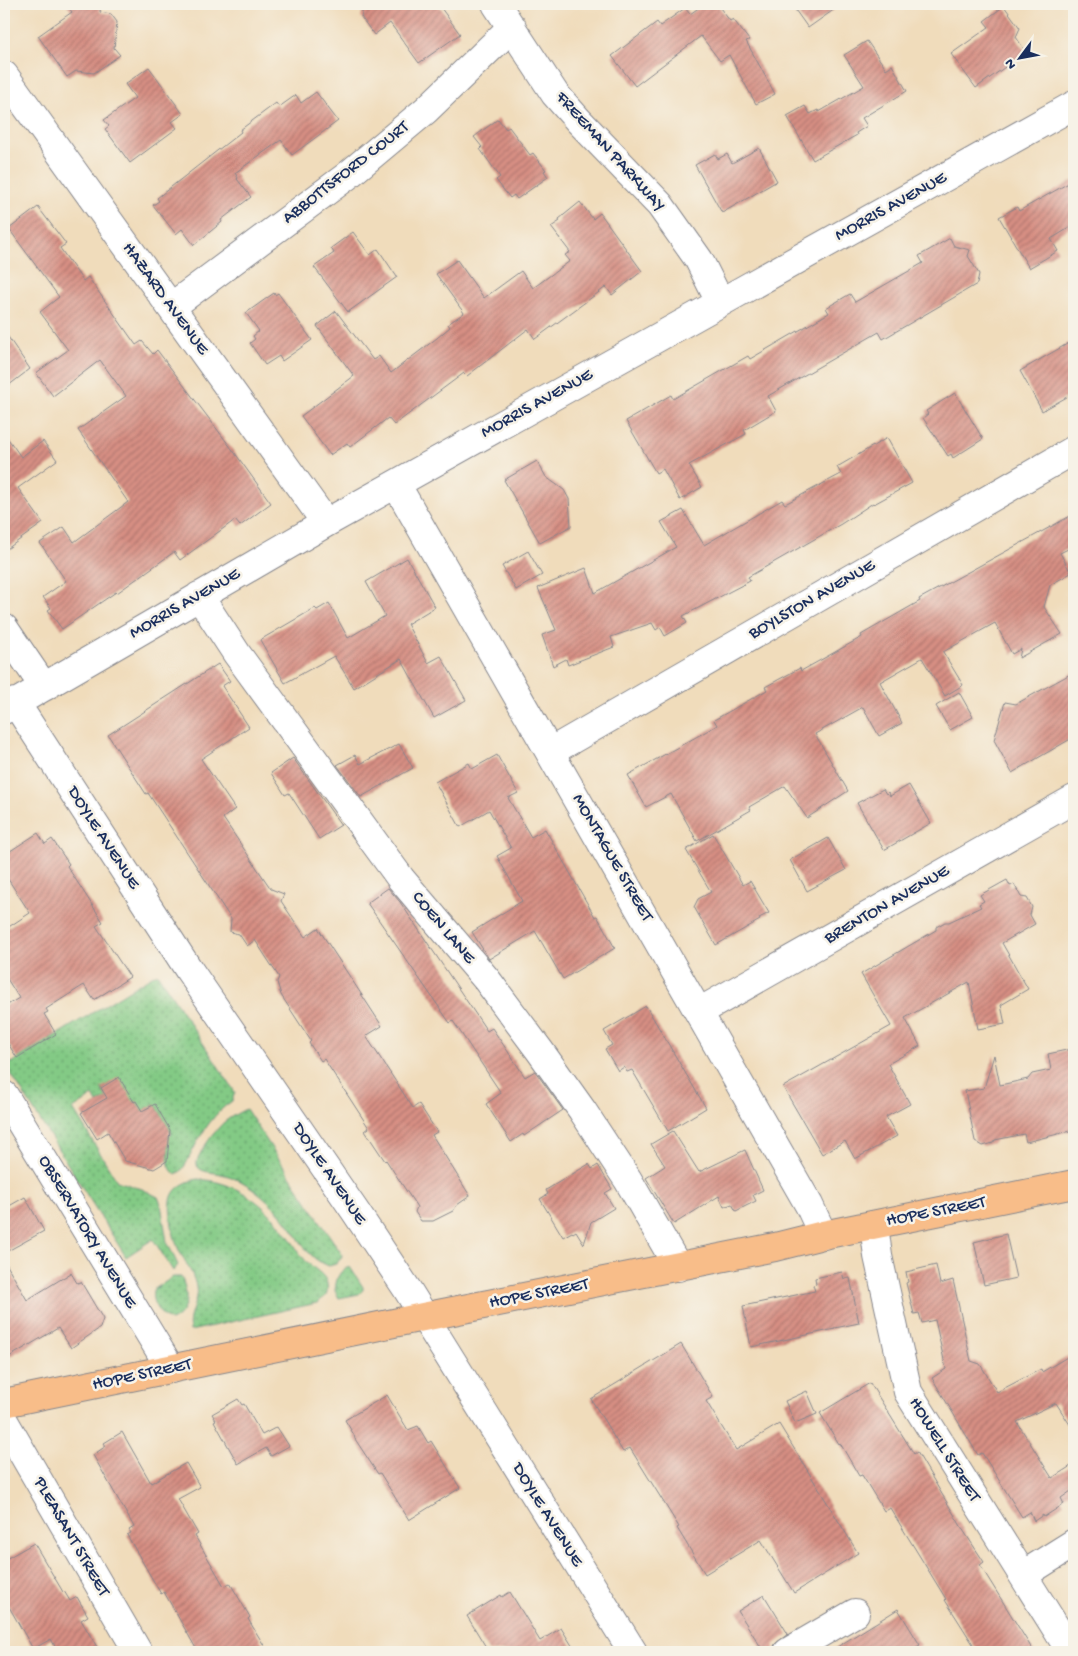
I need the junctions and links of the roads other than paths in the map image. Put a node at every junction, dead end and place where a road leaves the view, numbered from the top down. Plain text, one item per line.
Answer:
1 (496, 4) edge
2 (512, 27) junction
3 (4, 75) edge
4 (1074, 105) edge
5 (720, 302) junction
6 (171, 307) junction
7 (1074, 450) edge
8 (396, 484) junction
9 (326, 523) junction
10 (199, 596) junction
11 (4, 628) edge
12 (44, 687) junction
13 (9, 706) edge
14 (550, 752) junction
15 (1074, 799) edge
16 (699, 1012) junction
17 (4, 1095) edge
18 (1074, 1184) edge
19 (874, 1225) junction
20 (823, 1236) junction
21 (678, 1267) junction
22 (424, 1317) junction
23 (171, 1369) junction
24 (4, 1403) edge
25 (4, 1421) edge
26 (1074, 1544) edge
27 (1023, 1576) junction
28 (855, 1613) dead end
29 (138, 1652) edge
30 (633, 1652) edge
31 (788, 1652) edge
32 (1071, 1652) edge

1 - 2 street, FREEMAN PARKWAY
2 - 5 street, FREEMAN PARKWAY
2 - 6 street, ABBOTTSFORD COURT
3 - 6 street, HAZARD AVENUE
4 - 5 street, MORRIS AVENUE
5 - 8 street, MORRIS AVENUE
6 - 9 street, HAZARD AVENUE
7 - 14 street, BOYLSTON AVENUE
8 - 9 street, MORRIS AVENUE
8 - 14 street, MONTAGUE STREET
9 - 10 street, MORRIS AVENUE
10 - 12 street, MORRIS AVENUE
10 - 21 street, COEN LANE
11 - 12 street
12 - 13 street, MORRIS AVENUE
13 - 22 street, DOYLE AVENUE
14 - 16 street, MONTAGUE STREET
15 - 16 street, BRENTON AVENUE
16 - 20 street, MONTAGUE STREET
17 - 23 street, OBSERVATORY AVENUE
18 - 19 main road, HOPE STREET
19 - 20 main road, HOPE STREET
19 - 27 street, HOWELL STREET
20 - 21 main road, HOPE STREET
21 - 22 main road, HOPE STREET
22 - 23 main road, HOPE STREET
22 - 30 street, DOYLE AVENUE
23 - 24 main road, HOPE STREET
25 - 29 street, PLEASANT STREET
26 - 27 street
27 - 32 street, HOWELL STREET
28 - 31 street

